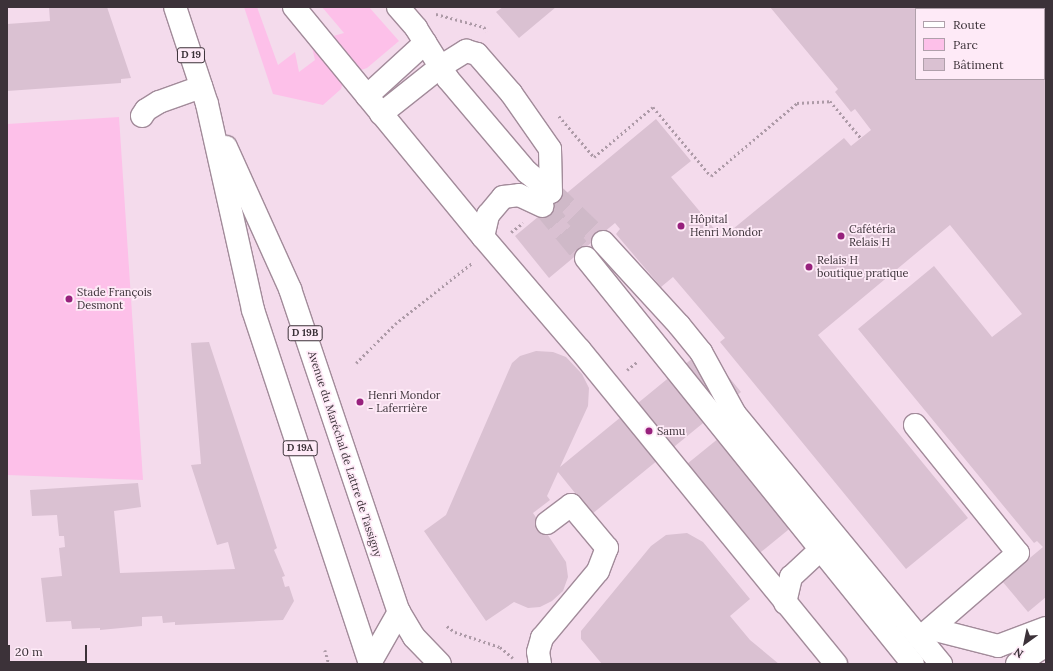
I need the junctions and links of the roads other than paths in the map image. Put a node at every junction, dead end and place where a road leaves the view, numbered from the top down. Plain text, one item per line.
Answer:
1 (175, 7) edge
2 (294, 7) edge
3 (398, 7) edge
4 (425, 43) junction
5 (440, 66) junction
6 (204, 95) junction
7 (366, 96) junction
8 (381, 114) junction
9 (142, 116) dead end
10 (547, 199) junction
11 (487, 242) junction
12 (603, 242) tunnel mouth
13 (586, 258) tunnel mouth
14 (914, 425) dead end
15 (756, 471) junction
16 (784, 473) junction
17 (547, 522) dead end
18 (820, 550) junction
19 (785, 602) junction
20 (399, 612) junction
21 (1046, 628) edge
22 (926, 633) junction
23 (1046, 645) edge
24 (368, 664) edge
25 (440, 664) edge
26 (540, 664) edge
27 (836, 664) edge
28 (913, 664) edge
29 (941, 664) edge
30 (1017, 664) edge

1 - 6 main road, Avenue du Maréchal de Lattre de Tassigny / D 19
2 - 7 main road
3 - 4 main road
4 - 5 main road
4 - 7 main road
5 - 8 main road
5 - 10 main road
5 - 10 main road
6 - 9 main road
6 - 20 main road, Avenue du Maréchal de Lattre de Tassigny / D 19B
6 - 24 main road, Avenue du Maréchal de Lattre de Tassigny / D 19A
7 - 8 main road
8 - 11 main road
10 - 11 main road
11 - 19 main road
12 - 16 main road
13 - 15 main road
14 - 22 main road
15 - 16 main road
15 - 18 main road
16 - 22 main road
17 - 26 main road
18 - 19 main road
18 - 28 main road
19 - 27 main road
20 - 24 main road
20 - 25 main road, Avenue du Maréchal de Lattre de Tassigny / D 19B
21 - 22 main road
22 - 29 main road
23 - 30 main road

